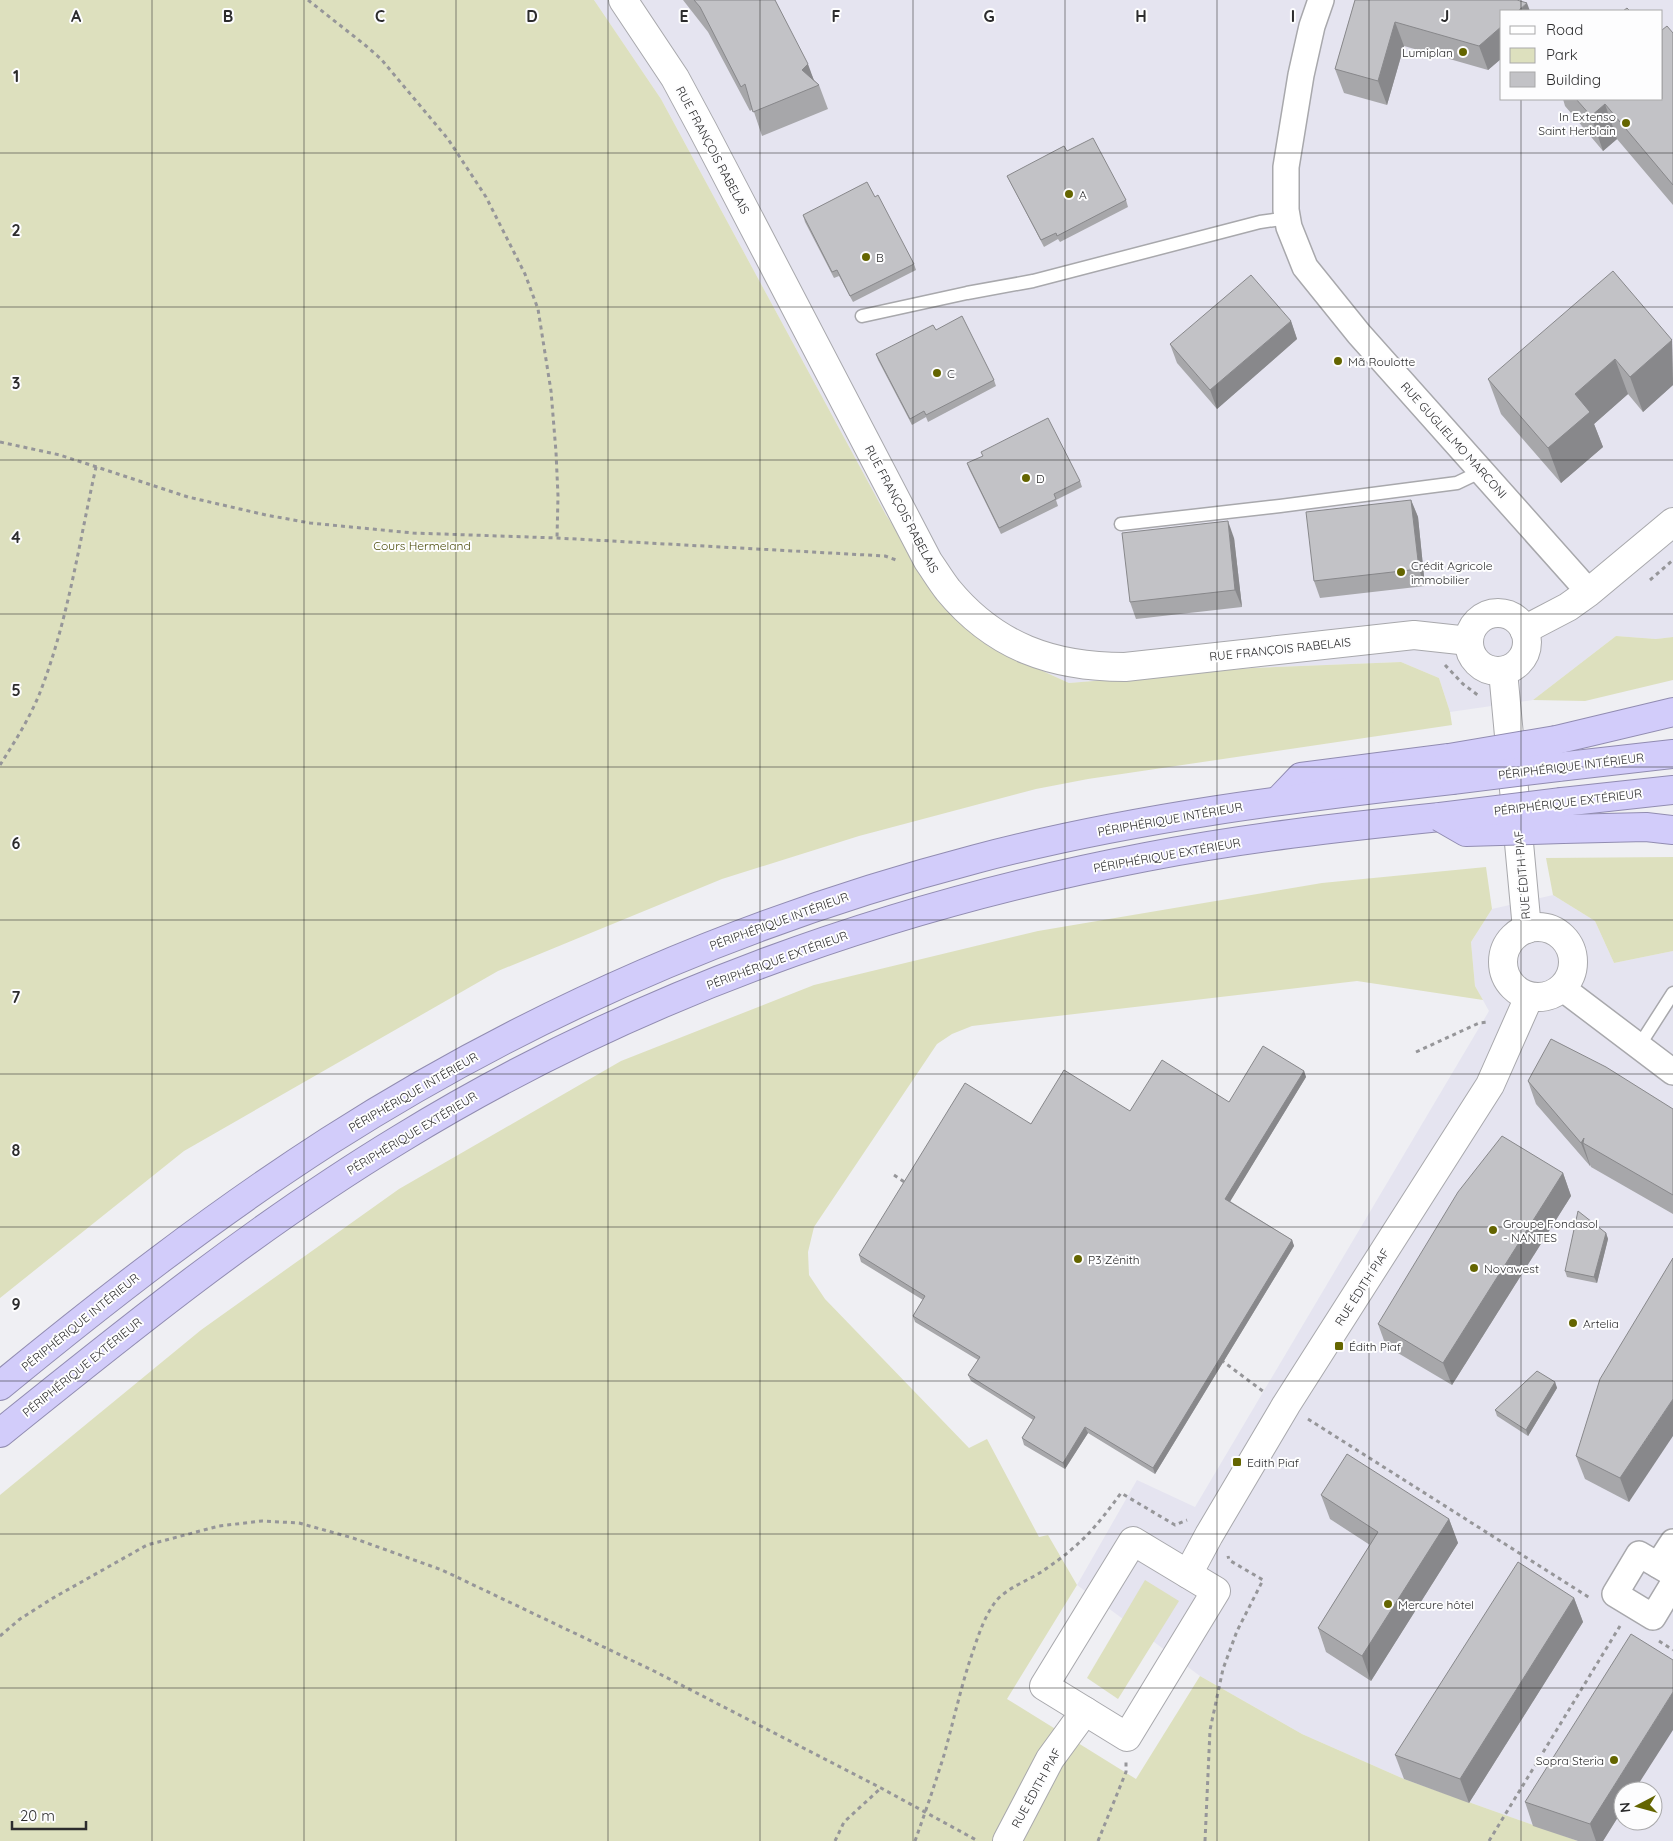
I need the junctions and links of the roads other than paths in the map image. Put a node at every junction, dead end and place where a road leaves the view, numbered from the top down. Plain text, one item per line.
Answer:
1 (623, 0) edge
2 (1321, 0) edge
3 (1288, 218) junction
4 (862, 316) dead end
5 (1482, 471) junction
6 (1673, 522) edge
7 (1121, 524) dead end
8 (1589, 592) junction
9 (1524, 630) junction
10 (1469, 641) junction
11 (1503, 671) junction
12 (1673, 712) edge
13 (1673, 754) edge
14 (1450, 769) junction
15 (1673, 790) edge
16 (1440, 816) junction
17 (1673, 830) edge
18 (1527, 929) junction
19 (1562, 988) junction
20 (1673, 993) edge
21 (1529, 997) junction
22 (1639, 1046) junction
23 (1673, 1072) edge
24 (0, 1386) edge
25 (0, 1434) edge
26 (1673, 1542) edge
27 (1188, 1574) junction
28 (1668, 1574) edge
29 (1085, 1711) junction
30 (1007, 1841) edge

1 - 10 street, RUE FRANÇOIS RABELAIS
2 - 3 street, RUE GUGLIELMO MARCONI
3 - 4 lane
3 - 5 street, RUE GUGLIELMO MARCONI
5 - 7 lane
5 - 8 street, RUE GUGLIELMO MARCONI
6 - 8 street
8 - 9 street
9 - 10 street
9 - 11 street
10 - 11 street
11 - 18 street, RUE ÉDITH PIAF
12 - 14 highway, bridge
13 - 14 highway, PÉRIPHÉRIQUE INTÉRIEUR, bridge
14 - 24 highway, PÉRIPHÉRIQUE INTÉRIEUR
15 - 16 highway, PÉRIPHÉRIQUE EXTÉRIEUR, bridge
16 - 17 highway, bridge
16 - 25 highway, PÉRIPHÉRIQUE EXTÉRIEUR
18 - 19 street
18 - 21 street
19 - 21 street
19 - 22 street
20 - 22 lane
21 - 27 street, RUE ÉDITH PIAF
22 - 23 street
26 - 28 street
27 - 29 street
27 - 29 street
28 - 28 street
29 - 30 street, RUE ÉDITH PIAF

